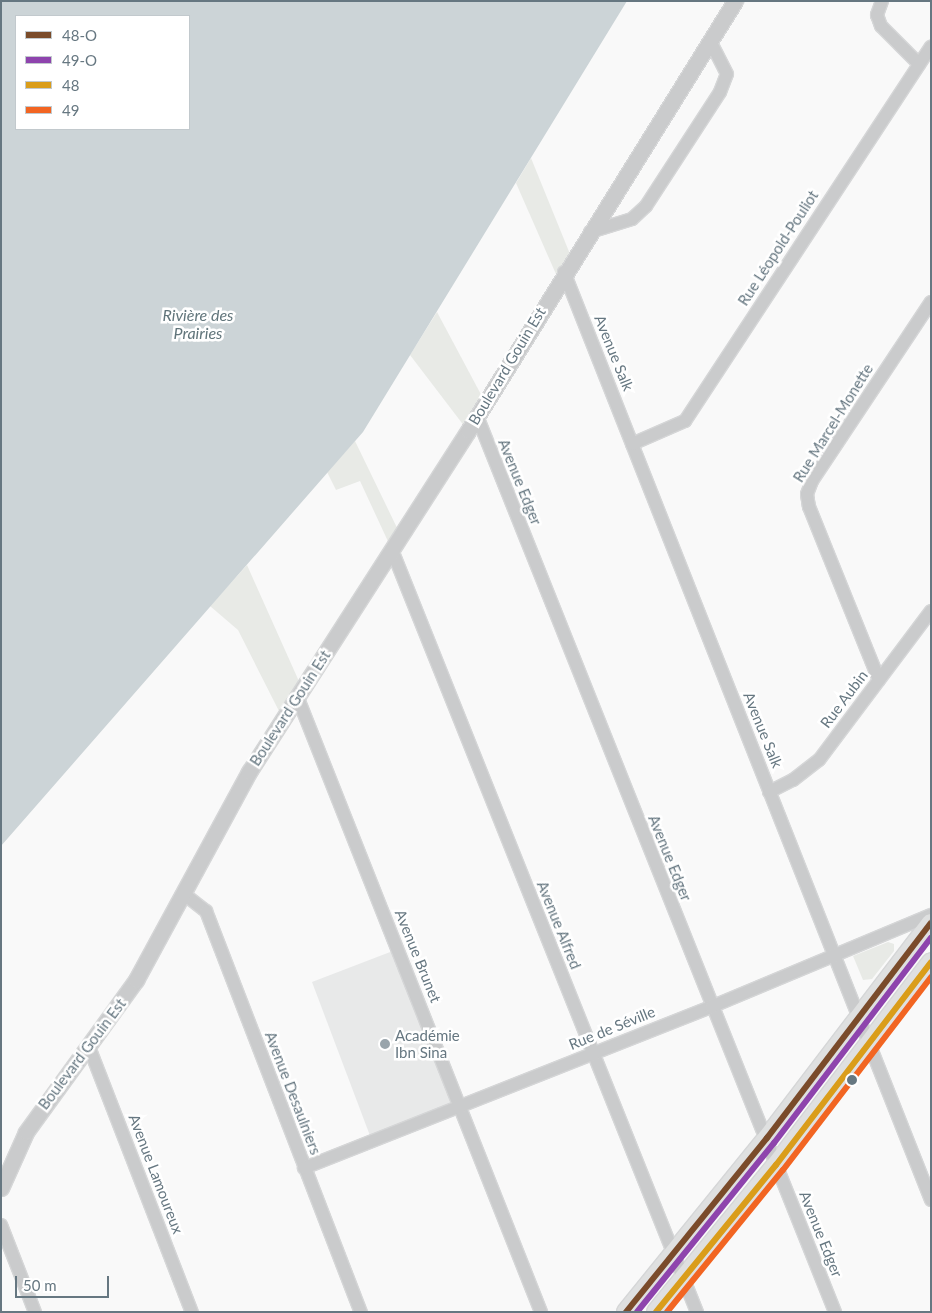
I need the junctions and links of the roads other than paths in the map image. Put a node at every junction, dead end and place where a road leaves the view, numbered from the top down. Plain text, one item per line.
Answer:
1 (735, 1) edge
2 (882, 1) edge
3 (710, 40) junction
4 (931, 46) edge
5 (918, 64) junction
6 (590, 232) junction
7 (564, 272) junction
8 (931, 302) edge
9 (931, 322) edge
10 (912, 330) junction
11 (477, 416) junction
12 (632, 444) junction
13 (392, 550) junction
14 (931, 611) edge
15 (879, 680) junction
16 (297, 696) junction
17 (770, 792) junction
18 (184, 894) junction
19 (931, 915) edge
20 (931, 923) edge
21 (834, 956) junction
22 (931, 962) edge
23 (711, 1007) junction
24 (859, 1018) junction
25 (869, 1044) junction
26 (89, 1047) junction
27 (593, 1053) junction
28 (460, 1106) junction
29 (767, 1138) junction
30 (776, 1165) junction
31 (304, 1168) junction
32 (1, 1188) edge
33 (931, 1200) edge
34 (1, 1225) edge
35 (674, 1254) junction
36 (683, 1278) junction
37 (36, 1312) edge
38 (192, 1312) edge
39 (361, 1312) edge
40 (542, 1312) edge
41 (626, 1312) edge
42 (656, 1312) edge
43 (697, 1312) edge
44 (835, 1312) edge

1 - 3 street, Boulevard Gouin Est
2 - 5 street
3 - 6 street, Boulevard Gouin Est
3 - 6 street
4 - 5 street, Rue Léopold-Pouliot
5 - 12 street, Rue Léopold-Pouliot
6 - 7 street, Boulevard Gouin Est
7 - 11 street, Boulevard Gouin Est
7 - 12 street, Avenue Salk
8 - 10 street, Rue Marcel-Monette
9 - 10 street
10 - 15 street, Rue Marcel-Monette
11 - 13 street, Boulevard Gouin Est
11 - 23 street, Avenue Edger
12 - 17 street, Avenue Salk
13 - 16 street, Boulevard Gouin Est
13 - 27 street, Avenue Alfred
14 - 15 street, Rue Aubin
15 - 17 street, Rue Aubin
16 - 18 street, Boulevard Gouin Est
16 - 28 street, Avenue Brunet
17 - 21 street, Avenue Salk
18 - 26 street, Boulevard Gouin Est
18 - 31 street, Avenue Desaulniers
19 - 21 street, Rue de Séville
20 - 24 main road
21 - 23 street, Rue de Séville
21 - 24 street, Avenue Salk
22 - 25 main road
23 - 27 street, Rue de Séville
23 - 29 street, Avenue Edger
24 - 25 street, Avenue Salk
24 - 29 main road
25 - 30 main road
25 - 33 street, Avenue Salk
26 - 32 street, Boulevard Gouin Est
26 - 38 street, Avenue Lamoureux
27 - 28 street, Rue de Séville
27 - 35 street, Avenue Alfred
28 - 31 street, Rue de Séville
28 - 40 street, Avenue Brunet
29 - 30 street, Avenue Edger
29 - 35 main road
30 - 36 main road
30 - 44 street, Avenue Edger
31 - 39 street, Avenue Desaulniers
34 - 37 street
35 - 36 street, Avenue Alfred
35 - 41 main road
36 - 42 main road
36 - 43 street, Avenue Alfred

